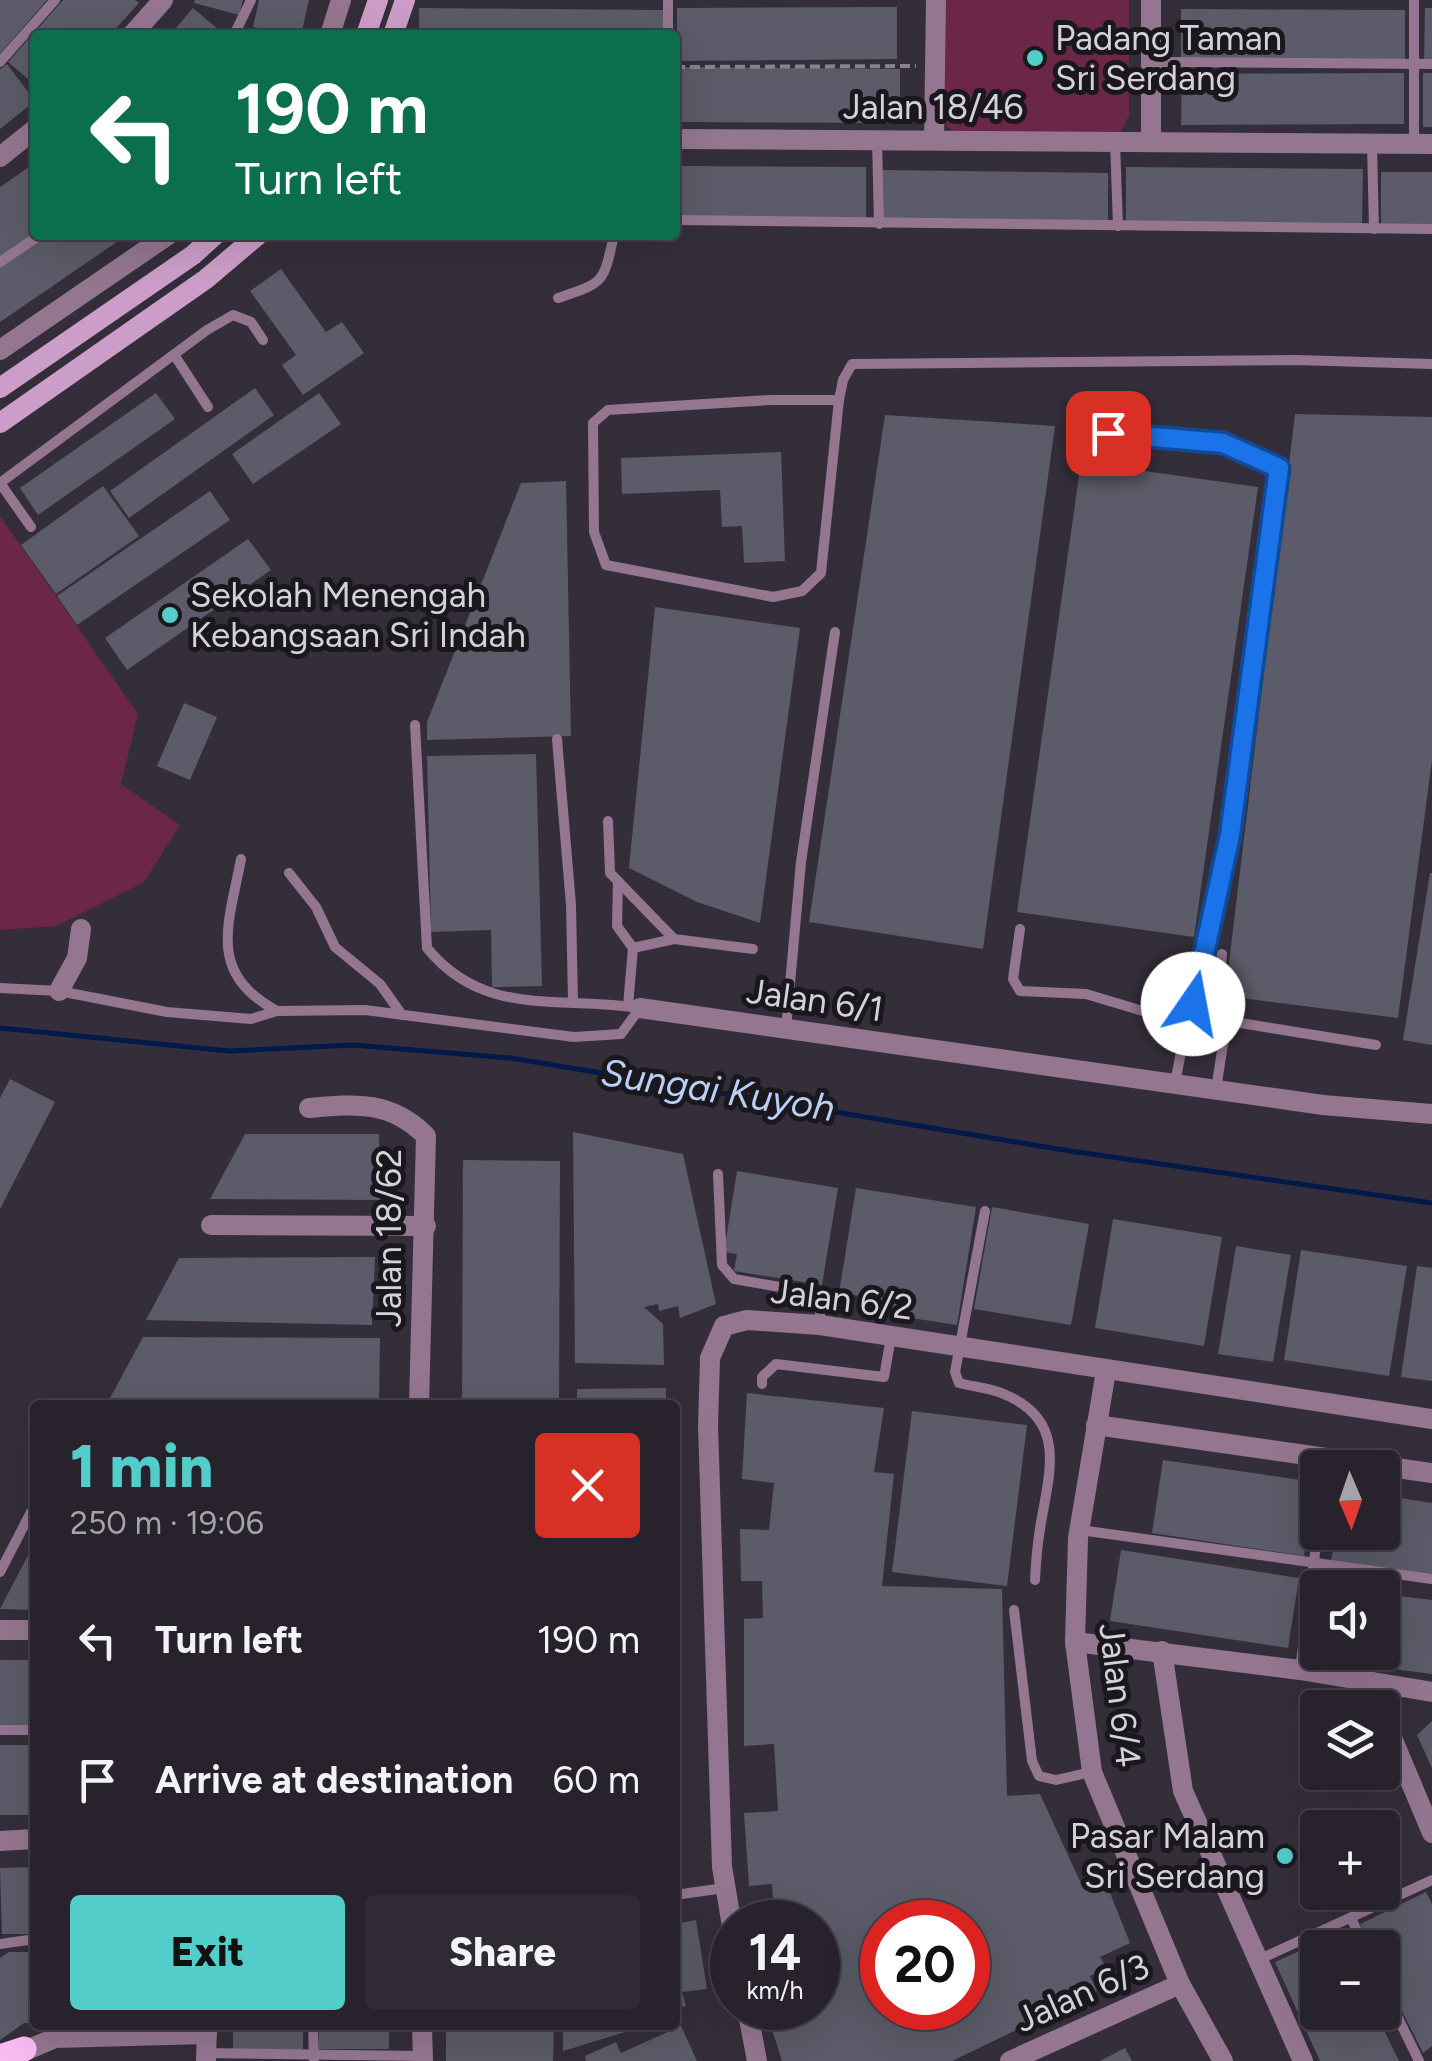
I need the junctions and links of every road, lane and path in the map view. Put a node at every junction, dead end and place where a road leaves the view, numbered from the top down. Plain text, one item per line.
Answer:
1 (55, 0) edge
2 (162, 0) edge
3 (251, 0) edge
4 (341, 0) edge
5 (378, 0) edge
6 (405, 0) edge
7 (668, 0) edge
8 (936, 0) edge
9 (1151, 0) edge
10 (1414, 0) edge
11 (136, 30) edge
12 (236, 30) edge
13 (332, 30) edge
14 (368, 30) edge
15 (396, 30) edge
16 (668, 30) edge
17 (0, 62) edge
18 (1151, 62) junction
19 (1414, 64) junction
20 (1432, 64) edge
21 (936, 66) junction
22 (680, 67) edge
23 (30, 133) edge
24 (680, 138) edge
25 (934, 138) junction
26 (877, 140) junction
27 (1115, 140) junction
28 (1151, 141) junction
29 (1372, 144) junction
30 (1423, 144) edge
31 (0, 157) edge
32 (680, 220) edge
33 (879, 224) junction
34 (1118, 226) junction
35 (1374, 230) junction
36 (1432, 230) edge
37 (33, 240) edge
38 (161, 240) edge
39 (210, 240) edge
40 (252, 240) edge
41 (613, 240) edge
42 (0, 262) edge
43 (558, 298) dead end
44 (263, 340) dead end
45 (0, 350) edge
46 (175, 356) junction
47 (1432, 364) edge
48 (0, 388) edge
49 (840, 400) junction
50 (208, 408) dead end
51 (0, 423) edge
52 (1108, 433) dead end
53 (30, 527) dead end
54 (835, 632) dead end
55 (415, 724) dead end
56 (557, 740) dead end
57 (608, 821) dead end
58 (242, 859) dead end
59 (289, 873) dead end
60 (618, 881) junction
61 (81, 929) dead end
62 (1020, 929) dead end
63 (674, 939) junction
64 (633, 948) junction
65 (753, 949) dead end
66 (1222, 954) dead end
67 (0, 988) edge
68 (59, 991) junction
69 (573, 1002) junction
70 (634, 1007) junction
71 (277, 1011) junction
72 (402, 1015) junction
73 (1173, 1020) junction
74 (1228, 1021) junction
75 (786, 1028) junction
76 (1376, 1045) dead end
77 (1175, 1084) junction
78 (1216, 1090) junction
79 (308, 1108) dead end
80 (1432, 1114) edge
81 (718, 1174) dead end
82 (985, 1211) dead end
83 (211, 1225) dead end
84 (426, 1226) junction
85 (820, 1325) junction
86 (890, 1337) junction
87 (962, 1346) junction
88 (1106, 1371) junction
89 (762, 1384) dead end
90 (419, 1400) edge
91 (1432, 1419) edge
92 (1096, 1424) junction
93 (1300, 1458) edge
94 (1400, 1469) edge
95 (1432, 1472) edge
96 (30, 1514) edge
97 (1080, 1530) junction
98 (1315, 1550) edge
99 (1314, 1561) junction
100 (1313, 1570) edge
101 (0, 1572) edge
102 (1432, 1579) edge
103 (1034, 1580) dead end
104 (1014, 1610) dead end
105 (0, 1630) edge
106 (30, 1630) edge
107 (1076, 1642) junction
108 (1162, 1650) junction
109 (1300, 1670) joint
110 (1388, 1686) junction
111 (1432, 1692) edge
112 (0, 1730) edge
113 (30, 1730) edge
114 (1092, 1772) junction
115 (1432, 1833) edge
116 (30, 1839) edge
117 (0, 1841) edge
118 (1432, 1880) edge
119 (726, 1887) junction
120 (680, 1895) edge
121 (728, 1900) edge
122 (1351, 1918) junction
123 (1357, 1930) edge
124 (30, 1939) edge
125 (0, 1944) edge
126 (1258, 1960) junction
127 (1180, 1984) junction
128 (1400, 2023) edge
129 (314, 2030) edge
130 (422, 2030) edge
131 (751, 2030) edge
132 (206, 2043) edge
133 (12, 2057) edge
134 (423, 2058) edge
135 (314, 2059) edge
136 (757, 2061) edge
137 (1010, 2061) edge
138 (1224, 2061) edge
139 (1303, 2061) edge
140 (1418, 2061) edge

1 - 17 lane
2 - 11 street
3 - 12 lane
4 - 13 street
5 - 14 street
6 - 15 street
7 - 16 lane
8 - 21 street
9 - 18 street
10 - 19 lane
18 - 19 lane
18 - 28 street
19 - 20 lane
19 - 30 lane
21 - 22 path
21 - 25 street
23 - 31 street
24 - 26 street, Jalan 18/46
25 - 26 street, Jalan 18/46
25 - 27 street, Jalan 18/46
26 - 33 lane
27 - 28 street, Jalan 18/46
27 - 34 lane
28 - 29 street, Jalan 18/46
29 - 30 street, Jalan 18/46
29 - 35 lane
32 - 33 lane
33 - 34 lane
34 - 35 lane
35 - 36 lane
37 - 42 lane
38 - 45 street
39 - 48 street
40 - 51 street
41 - 43 lane
44 - 46 lane
46 - 50 lane
46 - 53 lane
47 - 49 lane
49 - 49 lane
52 - 73 lane
54 - 75 lane
55 - 69 lane, Jalan 6/1
56 - 69 lane
57 - 60 lane
58 - 71 lane
59 - 72 lane
60 - 63 lane
60 - 64 lane
61 - 68 street
62 - 73 lane
63 - 64 lane
63 - 65 lane
64 - 70 lane
66 - 74 lane
67 - 68 lane
68 - 71 lane
69 - 70 lane, Jalan 6/1
70 - 72 lane
70 - 75 street, Jalan 6/1
71 - 72 lane
73 - 77 lane
74 - 76 lane
74 - 78 lane
75 - 77 street, Jalan 6/1
77 - 78 street, Jalan 6/1
78 - 80 street, Jalan 6/1
79 - 84 street, Jalan 18/62
81 - 85 lane
82 - 87 lane
83 - 84 street
84 - 90 street, Jalan 18/62
85 - 86 street, Jalan 6/2
85 - 119 street, Jalan 6/2
86 - 87 street, Jalan 6/2
86 - 89 lane
87 - 88 street, Jalan 6/2
87 - 103 lane
88 - 91 street, Jalan 6/2
88 - 92 street, Jalan 6/4
92 - 93 street
92 - 97 street, Jalan 6/4
94 - 95 street
96 - 101 lane
97 - 99 lane
97 - 107 street, Jalan 6/4
98 - 99 lane
99 - 100 lane
99 - 102 lane
104 - 114 lane
105 - 106 street
107 - 108 street
107 - 114 street, Jalan 6/4
108 - 109 street
108 - 126 street
109 - 110 street
110 - 111 street
110 - 115 street
112 - 113 lane
114 - 127 street, Jalan 6/4
116 - 117 street
118 - 122 lane
119 - 120 lane
119 - 121 street, Jalan 6/2
122 - 123 lane
122 - 126 lane
124 - 125 lane
126 - 139 street
127 - 137 street, Jalan 6/3
127 - 138 street, Jalan 6/4
128 - 140 lane
129 - 135 lane
130 - 134 street
131 - 136 street
132 - 133 street
132 - 135 lane
134 - 135 lane

